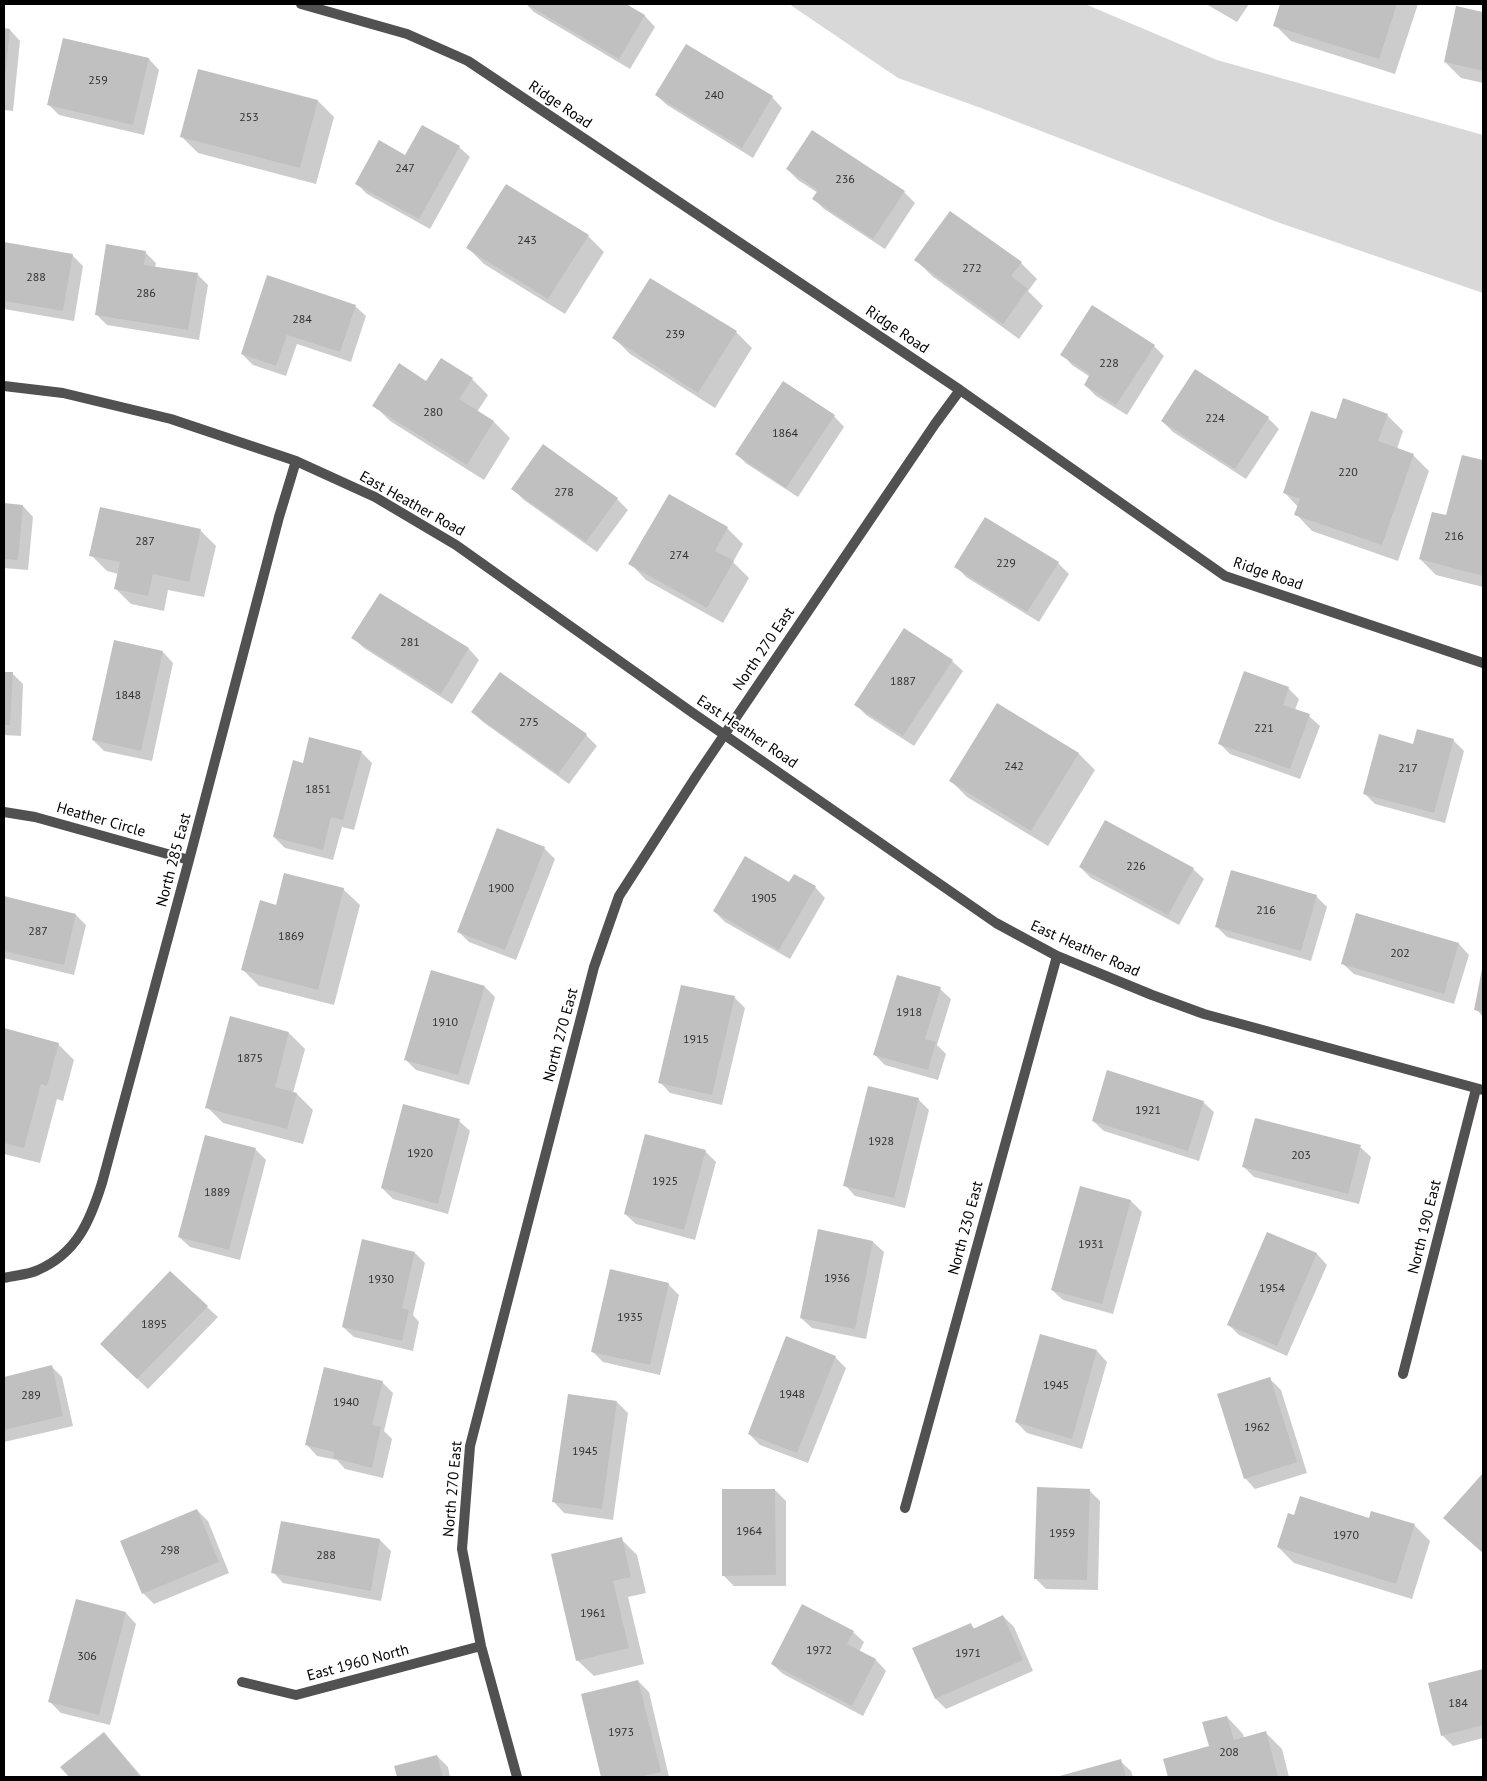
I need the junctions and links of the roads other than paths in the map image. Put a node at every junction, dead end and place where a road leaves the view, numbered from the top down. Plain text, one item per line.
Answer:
1 (301, 4) edge
2 (4, 386) edge
3 (960, 390) junction
4 (296, 461) junction
5 (1483, 663) edge
6 (724, 734) junction
7 (4, 812) edge
8 (189, 860) junction
9 (1057, 956) junction
10 (1480, 1089) edge
11 (4, 1278) edge
12 (1403, 1374) dead end
13 (905, 1508) dead end
14 (481, 1646) junction
15 (242, 1682) dead end
16 (517, 1777) edge

1 - 3 street, Ridge Road
2 - 4 street, East Heather Road
3 - 5 street, Ridge Road
3 - 6 street, North 270 East
4 - 6 street, East Heather Road
4 - 8 street, North 285 East
6 - 9 street, East Heather Road
6 - 14 street, North 270 East
7 - 8 street, Heather Circle
8 - 11 street, North 285 East
9 - 10 street, East Heather Road
9 - 13 street, North 230 East
10 - 12 street, North 190 East
14 - 15 street, East 1960 North
14 - 16 street, North 270 East

